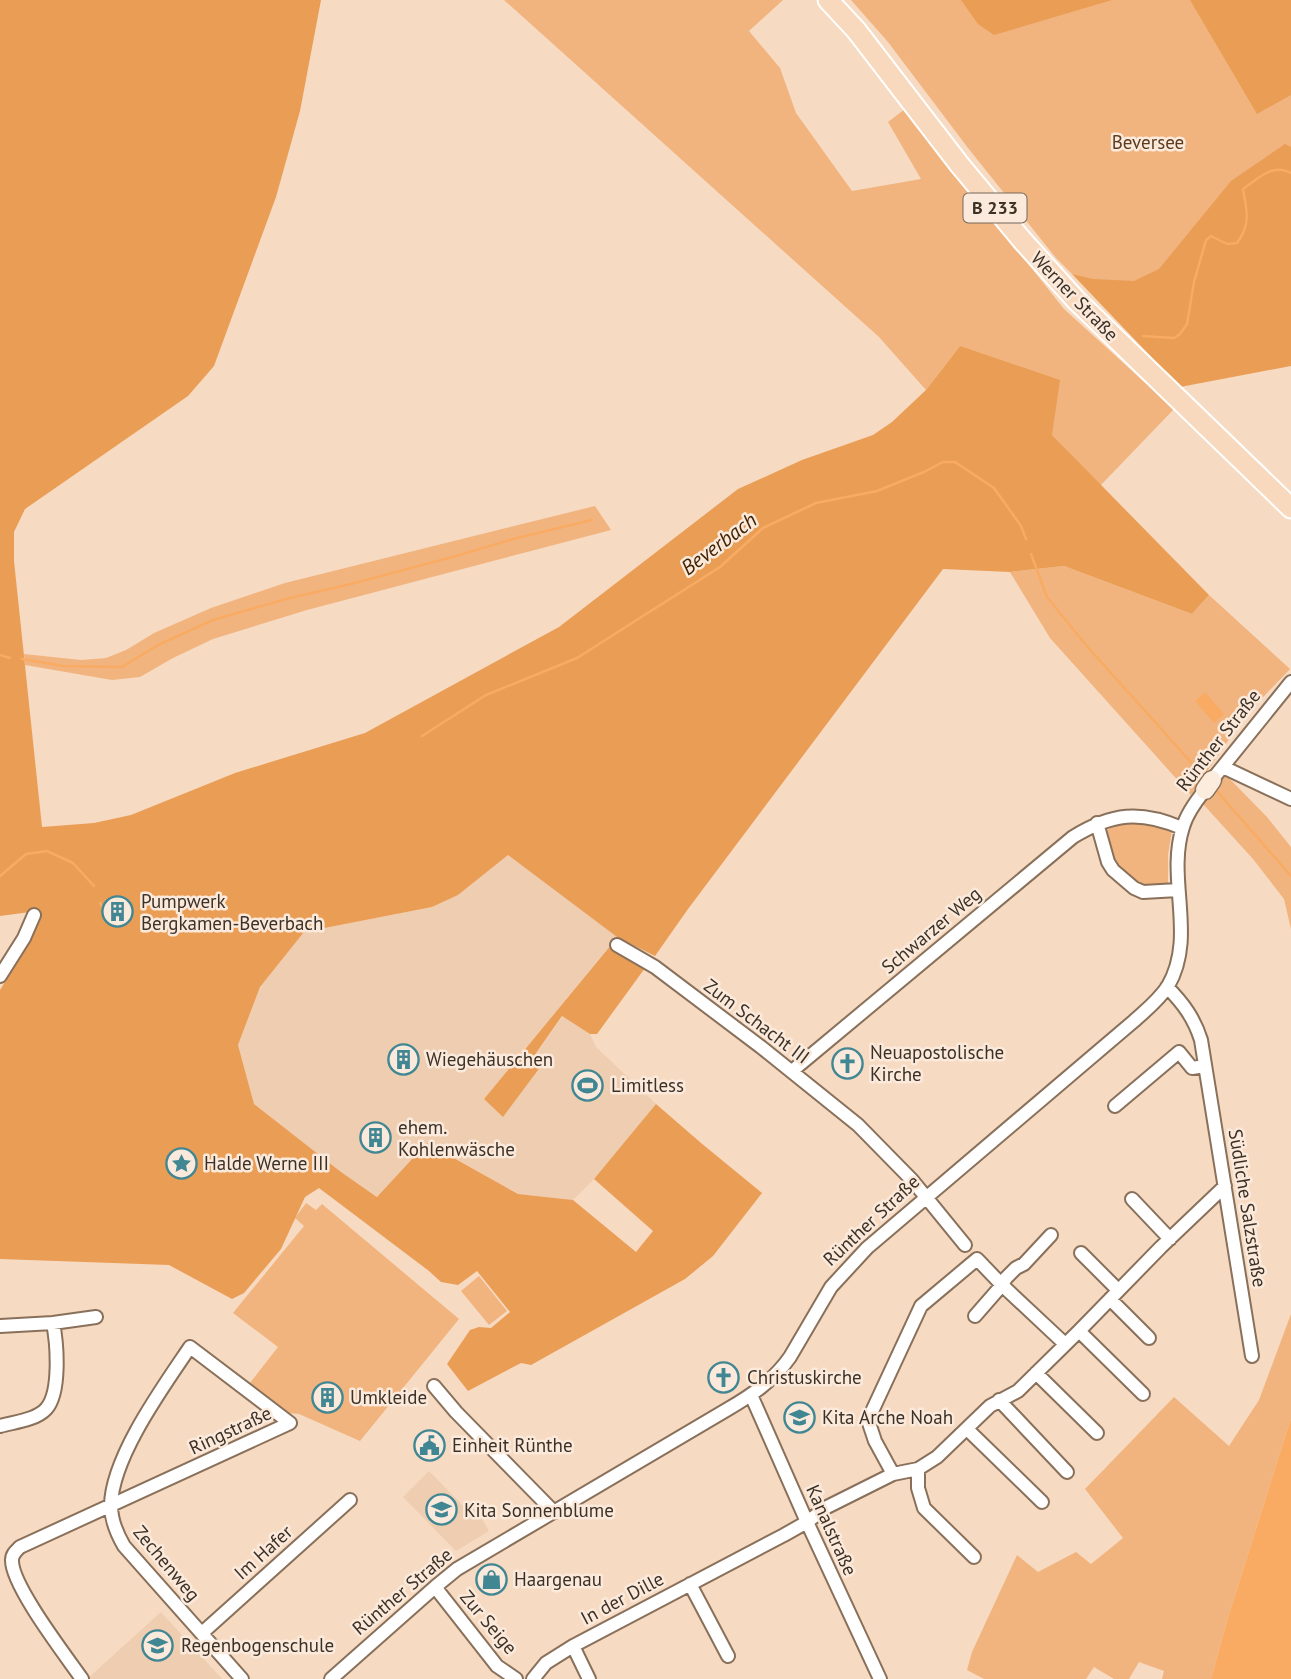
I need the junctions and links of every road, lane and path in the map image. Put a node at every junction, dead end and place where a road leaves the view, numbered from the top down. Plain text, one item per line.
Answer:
1 (828, 0) edge
2 (1291, 508) edge
3 (1291, 682) edge
4 (1213, 779) junction
5 (1291, 799) edge
6 (1097, 823) junction
7 (1182, 828) junction
8 (1178, 890) junction
9 (34, 915) dead end
10 (617, 944) dead end
11 (0, 976) edge
12 (1167, 988) junction
13 (1205, 1066) junction
14 (792, 1071) junction
15 (1115, 1106) dead end
16 (1225, 1186) junction
17 (925, 1197) junction
18 (1132, 1199) dead end
19 (1051, 1235) dead end
20 (1170, 1239) junction
21 (965, 1245) dead end
22 (1081, 1253) dead end
23 (1002, 1285) junction
24 (1114, 1294) junction
25 (975, 1316) dead end
26 (96, 1317) dead end
27 (53, 1323) junction
28 (0, 1326) edge
29 (1079, 1331) junction
30 (1149, 1338) dead end
31 (1065, 1344) junction
32 (190, 1347) joint
33 (1252, 1356) dead end
34 (1035, 1373) junction
35 (434, 1387) dead end
36 (1143, 1394) dead end
37 (751, 1395) junction
38 (999, 1400) junction
39 (0, 1426) edge
40 (967, 1429) junction
41 (1097, 1433) dead end
42 (918, 1469) junction
43 (1068, 1472) dead end
44 (893, 1474) junction
45 (350, 1500) dead end
46 (1042, 1502) dead end
47 (111, 1507) junction
48 (554, 1512) junction
49 (807, 1522) junction
50 (974, 1557) dead end
51 (690, 1584) junction
52 (435, 1587) junction
53 (202, 1633) junction
54 (573, 1646) junction
55 (728, 1656) dead end
56 (82, 1679) edge
57 (242, 1679) edge
58 (331, 1679) edge
59 (516, 1679) edge
60 (533, 1679) edge
61 (589, 1679) edge
62 (880, 1679) edge

1 - 2 main road, Werner Straße / B 233
3 - 4 street, Rünther Straße
4 - 5 street
4 - 7 street, Rünther Straße
6 - 7 street, Schwarzer Weg
6 - 8 street
6 - 14 street, Schwarzer Weg
7 - 8 street, Rünther Straße
8 - 12 street, Rünther Straße
9 - 11 street
10 - 14 street, Zum Schacht III
12 - 13 street, Südliche Salzstraße
12 - 17 street, Rünther Straße
13 - 15 street
13 - 16 street, Südliche Salzstraße
14 - 17 street, Zum Schacht III
16 - 20 street
16 - 33 street, Südliche Salzstraße
17 - 21 street, Zum Schacht III
17 - 37 street, Rünther Straße
18 - 20 street
19 - 23 street
20 - 24 street
22 - 24 street
23 - 25 street
23 - 31 street
23 - 44 street
24 - 29 street
24 - 30 street
26 - 27 street
27 - 28 street
27 - 39 street
29 - 31 street
29 - 36 street
31 - 34 street
32 - 47 street, Zechenweg
32 - 47 street, Ringstraße
34 - 38 street
34 - 41 street
35 - 48 street
37 - 48 street, Rünther Straße
37 - 49 street, Kanalstraße
38 - 40 street
38 - 43 street
40 - 42 street
40 - 46 street
42 - 44 street, In der Dille
42 - 50 street
44 - 49 street, In der Dille
45 - 53 street, Im Hafer
47 - 53 street, Zechenweg
47 - 56 street
48 - 52 street, Rünther Straße
49 - 51 street, In der Dille
49 - 62 street, Kanalstraße
51 - 54 street, In der Dille
51 - 55 street, In der Dille
52 - 58 street, Rünther Straße
52 - 59 street, Zur Seige
53 - 57 street, Zechenweg
54 - 60 street, In der Dille
54 - 61 street, In der Dille

